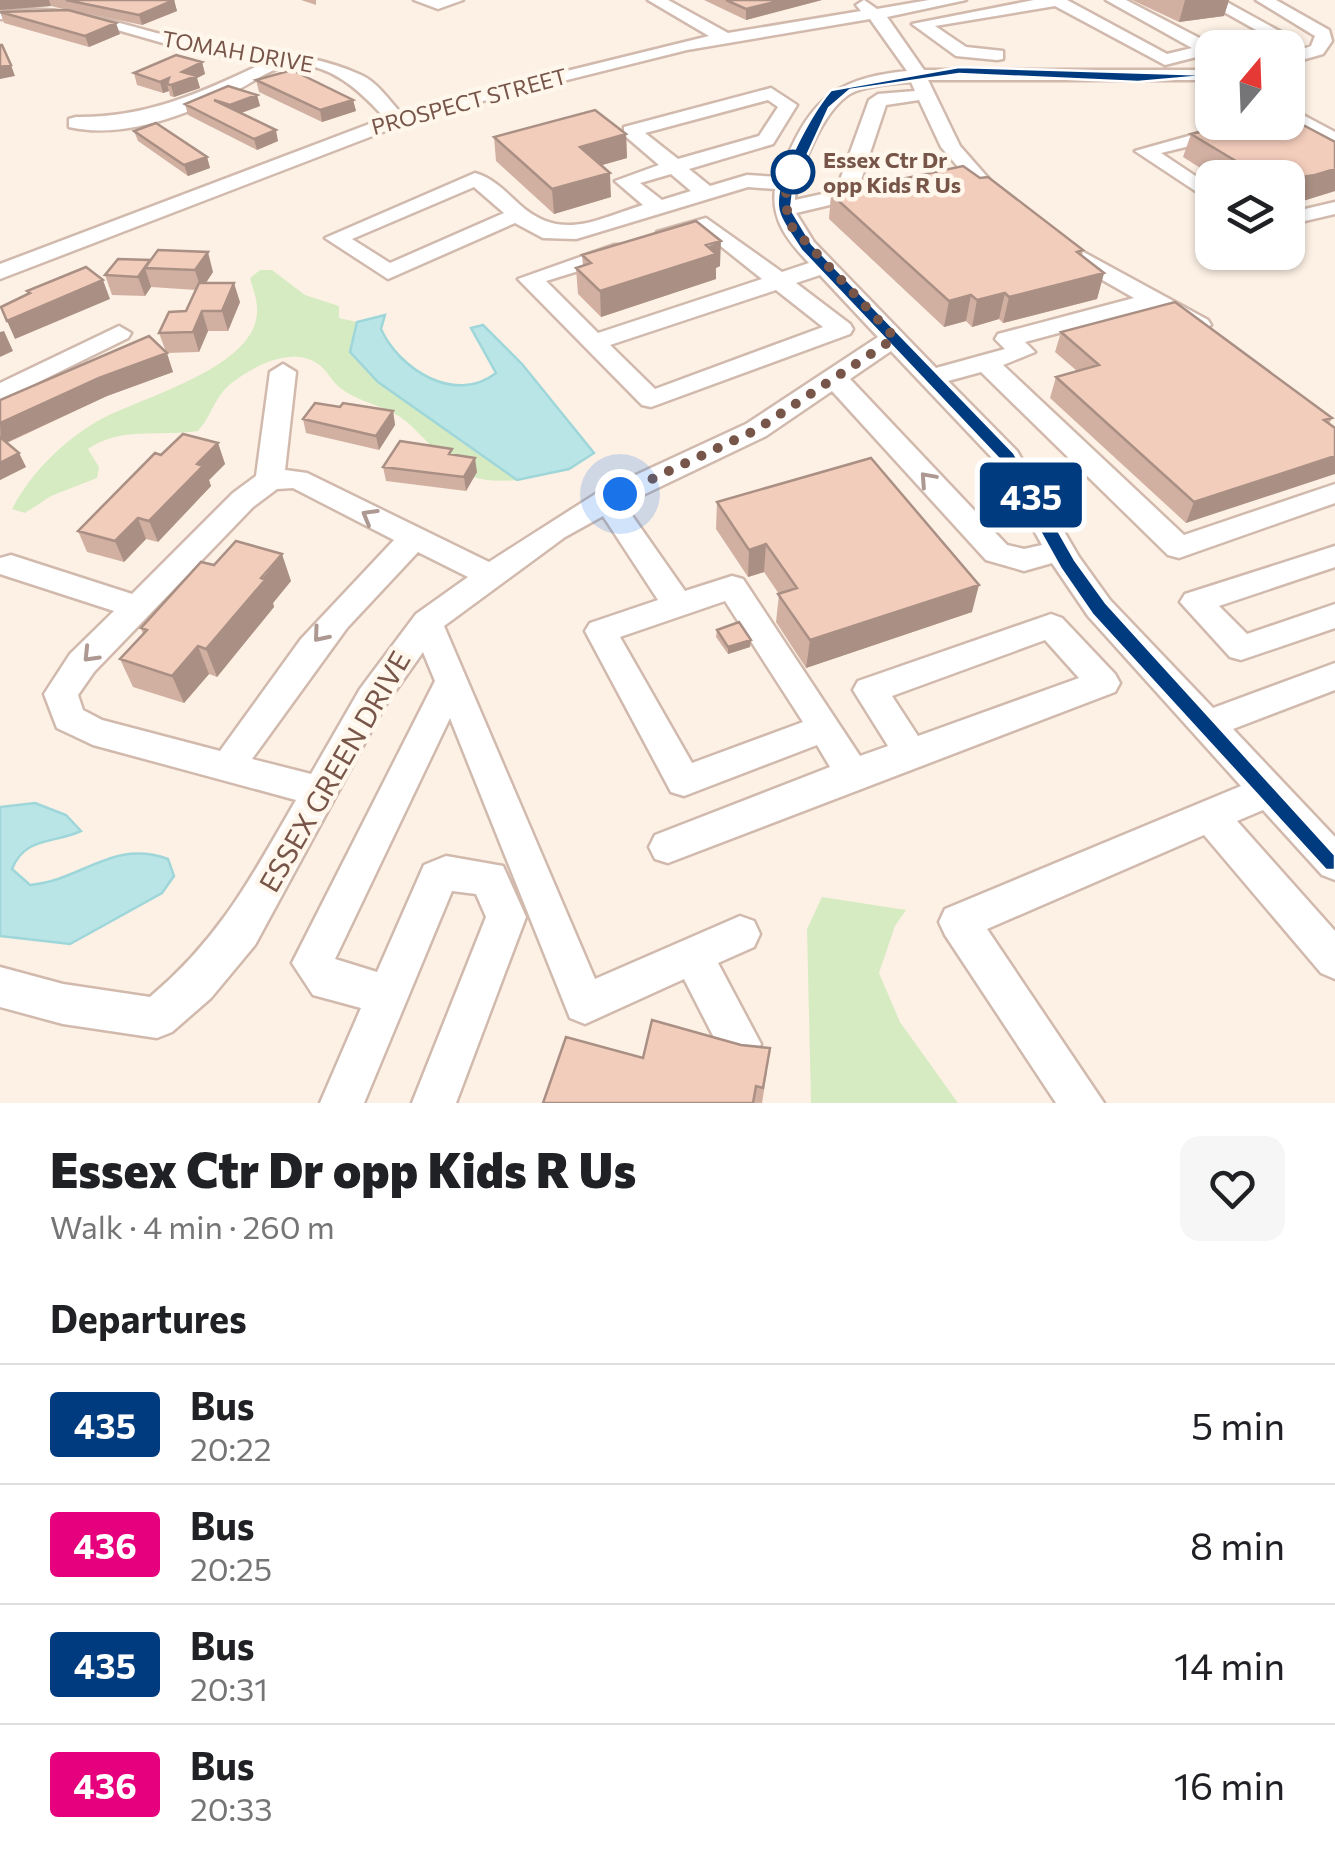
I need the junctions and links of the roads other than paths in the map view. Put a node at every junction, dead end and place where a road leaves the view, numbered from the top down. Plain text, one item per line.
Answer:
1 (422, 0) edge
2 (454, 0) edge
3 (656, 0) edge
4 (844, 0) edge
5 (852, 0) edge
6 (958, 0) edge
7 (1114, 0) edge
8 (1210, 0) edge
9 (1264, 0) edge
10 (813, 9) dead end
11 (714, 12) dead end
12 (875, 14) junction
13 (6, 16) edge
14 (1268, 30) edge
15 (746, 34) junction
16 (724, 38) junction
17 (1195, 40) edge
18 (1330, 40) edge
19 (903, 45) junction
20 (1195, 52) edge
21 (1305, 53) edge
22 (283, 60) junction
23 (1028, 61) junction
24 (1195, 76) edge
25 (922, 84) junction
26 (823, 107) junction
27 (785, 109) junction
28 (396, 118) junction
29 (76, 123) dead end
30 (1305, 124) edge
31 (1195, 138) edge
32 (1291, 140) edge
33 (1335, 140) edge
34 (1335, 161) edge
35 (674, 166) junction
36 (895, 184) edge
37 (1195, 184) edge
38 (706, 192) junction
39 (786, 196) junction
40 (845, 196) junction
41 (658, 207) junction
42 (1335, 208) edge
43 (1012, 209) edge
44 (518, 214) junction
45 (1305, 215) edge
46 (1042, 232) edge
47 (824, 266) junction
48 (0, 272) edge
49 (779, 281) junction
50 (1157, 299) junction
51 (120, 333) dead end
52 (895, 338) junction
53 (594, 342) junction
54 (1222, 342) edge
55 (985, 362) junction
56 (284, 372) dead end
57 (933, 377) junction
58 (835, 378) junction
59 (0, 393) edge
60 (270, 480) junction
61 (1335, 492) edge
62 (607, 500) junction
63 (412, 540) junction
64 (1060, 551) junction
65 (1335, 556) edge
66 (11, 566) dead end
67 (488, 574) junction
68 (678, 605) junction
69 (137, 607) junction
70 (1335, 616) edge
71 (426, 622) junction
72 (1161, 676) junction
73 (1335, 676) edge
74 (451, 681) junction
75 (1103, 683) junction
76 (1207, 725) junction
77 (825, 728) junction
78 (910, 752) junction
79 (228, 767) junction
80 (852, 774) junction
81 (1268, 791) junction
82 (320, 792) junction
83 (1210, 816) junction
84 (668, 846) dead end
85 (1335, 863) edge
86 (740, 934) dead end
87 (692, 955) junction
88 (1335, 960) edge
89 (0, 987) edge
90 (387, 994) junction
91 (740, 1044) edge
92 (342, 1103) edge
93 (434, 1103) edge
94 (1082, 1103) edge

1 - 2 street
3 - 16 street
4 - 10 street
5 - 12 street
6 - 12 street, PROSPECT STREET
7 - 17 street
8 - 14 street
9 - 18 street
11 - 15 street
12 - 15 street, PROSPECT STREET
12 - 19 street
13 - 22 street, TOMAH DRIVE
15 - 16 street, PROSPECT STREET
16 - 28 street, PROSPECT STREET
18 - 21 street
19 - 23 street
19 - 25 street
20 - 23 street
22 - 28 street, TOMAH DRIVE
22 - 29 street
23 - 24 street
23 - 25 street
25 - 26 street
25 - 40 street
25 - 43 street
26 - 27 street
26 - 39 street
27 - 35 street
27 - 35 street
28 - 48 street, PROSPECT STREET
30 - 33 street
31 - 37 street
32 - 34 street
35 - 38 street
35 - 41 street
36 - 40 street
38 - 39 street
38 - 41 street
39 - 40 street
39 - 47 street
41 - 44 street
42 - 45 street
44 - 44 street
46 - 50 street
47 - 49 street
47 - 52 street
49 - 53 street
49 - 53 street
49 - 53 street
50 - 54 street
50 - 55 street
51 - 59 street
52 - 57 street
52 - 58 street, ESSEX GREEN DRIVE
55 - 57 street
55 - 61 street
56 - 60 street
57 - 64 street
58 - 62 street, ESSEX GREEN DRIVE
64 -> 58 street
63 -> 60 street
60 - 69 street
62 - 67 street, ESSEX GREEN DRIVE
62 - 68 street
63 - 67 street
63 -> 79 street
64 - 72 street
65 - 70 street
66 - 69 street
67 - 71 street, ESSEX GREEN DRIVE
68 - 77 street
68 - 77 street
69 -> 79 street
71 - 74 street
71 - 82 street, ESSEX GREEN DRIVE
72 - 75 street
72 - 76 street
73 - 76 street
74 - 87 street
74 - 90 street
75 - 78 street
75 - 78 street
76 - 81 street
77 - 80 street
78 - 80 street
79 - 82 street
80 - 84 street
81 - 83 street
81 - 85 street
82 - 89 street, ESSEX GREEN DRIVE
83 - 88 street
83 - 94 street
86 - 87 street
87 - 91 street
90 - 92 street
90 - 93 street

